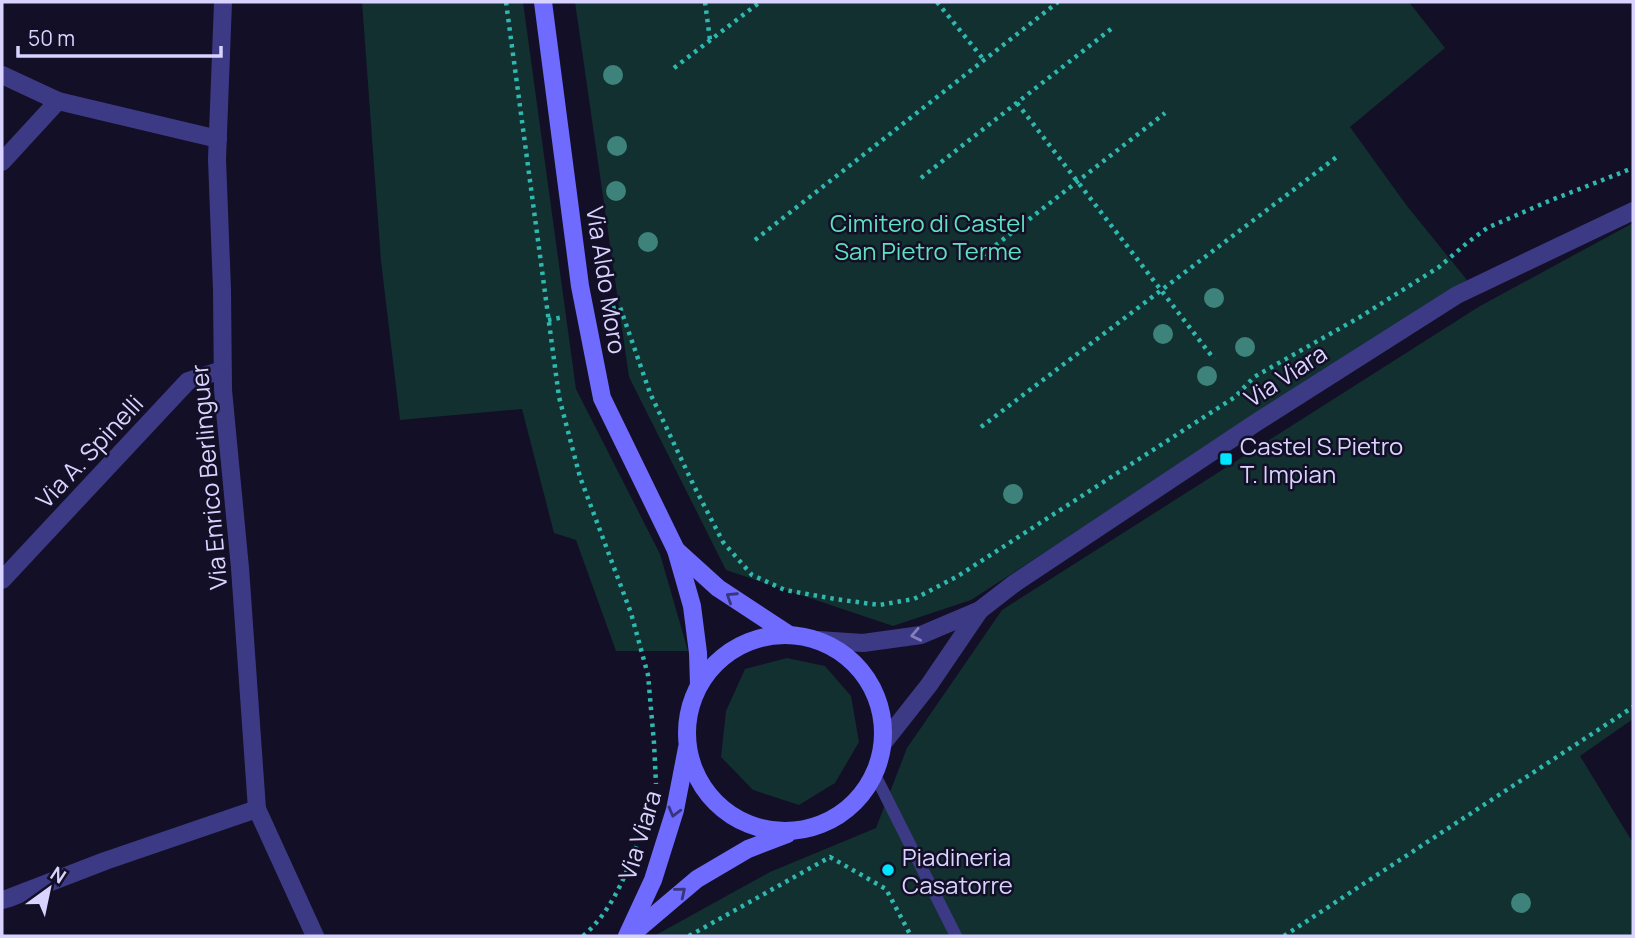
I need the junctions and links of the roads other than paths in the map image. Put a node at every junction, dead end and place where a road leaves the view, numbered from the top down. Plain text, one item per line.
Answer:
1 (223, 2) edge
2 (544, 2) edge
3 (2, 75) edge
4 (58, 101) junction
5 (218, 139) junction
6 (2, 162) edge
7 (1633, 211) edge
8 (222, 370) junction
9 (676, 550) junction
10 (2, 580) edge
11 (979, 610) junction
12 (788, 634) junction
13 (818, 640) junction
14 (699, 685) junction
15 (884, 742) junction
16 (687, 745) junction
17 (875, 775) junction
18 (257, 809) junction
19 (795, 831) junction
20 (2, 900) edge
21 (315, 936) edge
22 (629, 936) edge
23 (956, 936) edge

1 - 5 street, Via Enrico Berlinguer
2 - 9 main road, Via Aldo Moro
3 - 4 street
4 - 5 street
4 - 6 street
5 - 8 street, Via Enrico Berlinguer
7 - 11 street, Via Viara
8 - 10 street, Via A. Spinelli
8 - 18 street, Via Enrico Berlinguer
12 -> 9 main road, Via Aldo Moro
9 - 14 main road, Via Aldo Moro
11 -> 13 street, Via Viara
11 - 15 street, Via Viara
12 - 13 main road
12 - 14 main road
13 - 15 main road
14 - 16 main road
15 - 17 main road
16 - 19 main road
16 -> 22 main road, Via Viara
17 - 19 main road
17 - 23 lane
18 - 20 street
18 - 21 street, Via Enrico Berlinguer
22 -> 19 main road, Via Viara

